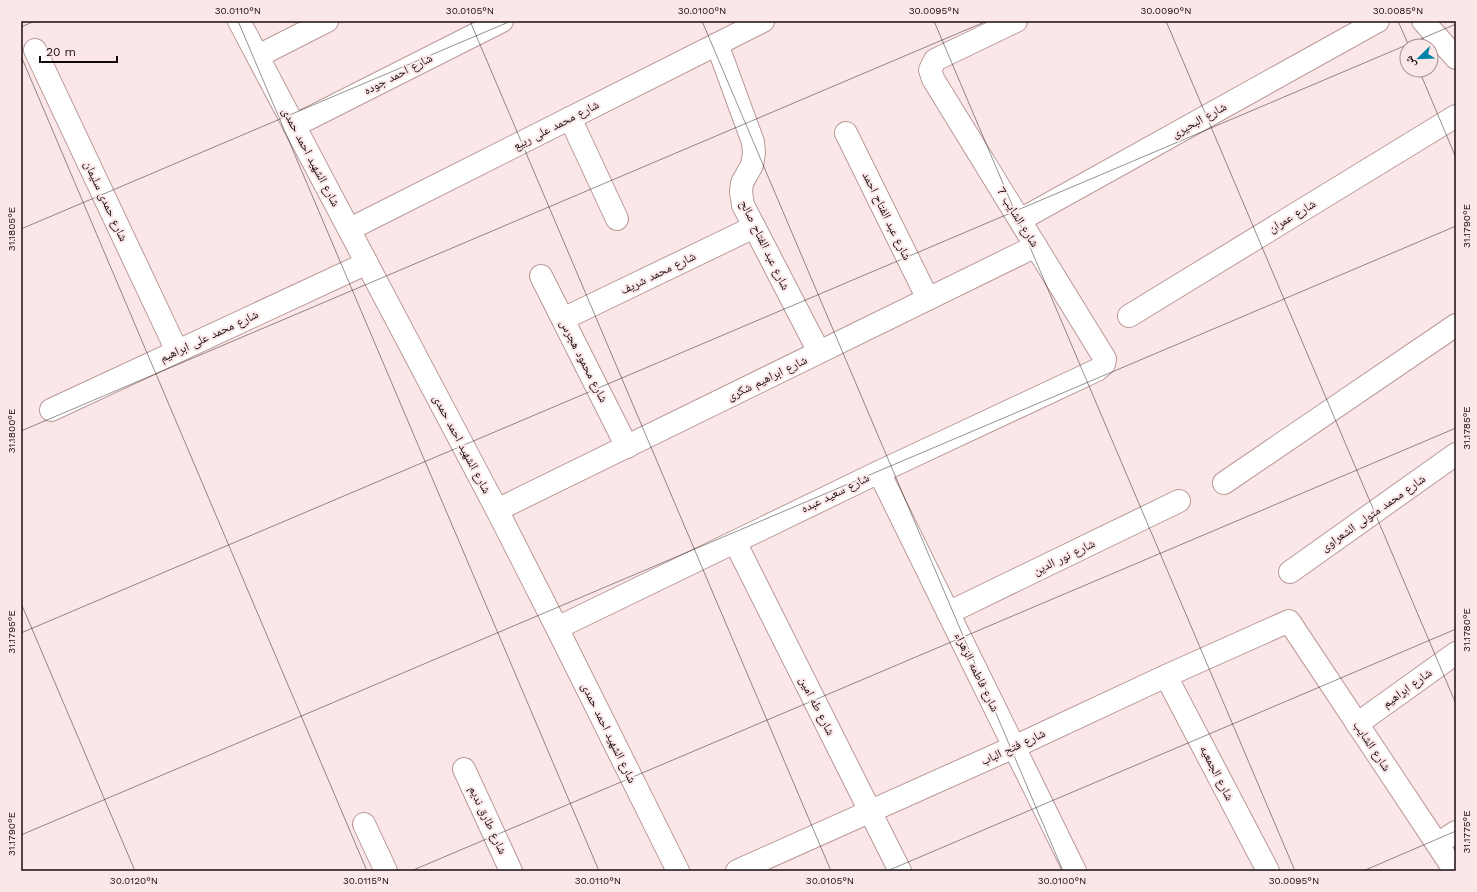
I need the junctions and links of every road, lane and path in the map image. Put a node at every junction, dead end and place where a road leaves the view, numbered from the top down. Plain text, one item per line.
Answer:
1 (239, 21) edge
2 (327, 21) edge
3 (502, 21) edge
4 (763, 21) edge
5 (1016, 21) edge
6 (1378, 21) edge
7 (1423, 21) edge
8 (717, 44) junction
9 (35, 50) dead end
10 (258, 56) junction
11 (1456, 58) edge
12 (1456, 116) edge
13 (570, 118) junction
14 (294, 126) junction
15 (846, 133) dead end
16 (617, 219) dead end
17 (1020, 220) junction
18 (754, 227) junction
19 (350, 229) junction
20 (1036, 246) junction
21 (367, 263) junction
22 (541, 276) dead end
23 (928, 299) junction
24 (1129, 316) dead end
25 (563, 319) junction
26 (1456, 325) edge
27 (177, 352) junction
28 (819, 352) junction
29 (1102, 354) joint
30 (51, 410) dead end
31 (627, 446) junction
32 (1456, 454) edge
33 (879, 472) junction
34 (1224, 483) dead end
35 (1179, 501) dead end
36 (497, 510) junction
37 (735, 542) junction
38 (1290, 572) dead end
39 (948, 613) junction
40 (1289, 621) joint
41 (557, 628) junction
42 (1456, 653) edge
43 (1166, 676) junction
44 (1357, 724) junction
45 (1014, 747) junction
46 (464, 769) dead end
47 (870, 811) junction
48 (364, 824) dead end
49 (1456, 832) edge
50 (1437, 844) junction
51 (386, 871) edge
52 (511, 871) edge
53 (678, 871) edge
54 (737, 871) edge
55 (900, 871) edge
56 (1075, 871) edge
57 (1268, 871) edge
58 (1455, 871) edge

1 - 10 street, شارع الشهيد احمد حمدى
2 - 10 street
3 - 14 street, شارع احمد جوده
4 - 8 street, شارع محمد على ربيع
5 - 17 street, شارع الشايب 7
6 - 17 street, شارع البحيرى
7 - 11 street
8 - 13 street, شارع محمد على ربيع
8 - 18 street, شارع عبد الفتاح صالح
9 - 27 street, شارع حمدى سليمان
10 - 14 street, شارع الشهيد احمد حمدى
12 - 24 street, شارع عمران
13 - 16 street
13 - 19 street, شارع محمد على ربيع
14 - 19 street, شارع الشهيد احمد حمدى
15 - 23 street, شارع عبد الفتاح احمد
17 - 20 street, شارع الشايب 7
18 - 25 street, شارع محمد شريف
18 - 28 street, شارع عبد الفتاح صالح
19 - 21 street, شارع الشهيد احمد حمدى
20 - 23 street, شارع ابراهيم شكرى
20 - 29 street, شارع الشايب 7
21 - 27 street, شارع محمد على ابراهيم
21 - 36 street, شارع الشهيد احمد حمدى
22 - 25 street, شارع محمود هجرس
23 - 28 street, شارع ابراهيم شكرى
25 - 31 street, شارع محمود هجرس
26 - 34 street
27 - 30 street, شارع محمد على ابراهيم
28 - 31 street, شارع ابراهيم شكرى
29 - 33 street, شارع سعيد عبده
31 - 36 street, شارع ابراهيم شكرى
32 - 38 street, شارع محمد متولى الشعراوى
33 - 37 street, شارع سعيد عبده
33 - 39 street, شارع فاطمه الزهراء
35 - 39 street, شارع نور الدين
36 - 41 street, شارع الشهيد احمد حمدى
37 - 41 street, شارع سعيد عبده
37 - 47 street, شارع طه امين
39 - 45 street, شارع فاطمه الزهراء
40 - 43 street, شارع فتح الباب
40 - 44 street, شارع الشايب
41 - 53 street, شارع الشهيد احمد حمدى
42 - 44 street, شارع ابراهيم
43 - 45 street, شارع فتح الباب
43 - 57 street, شارع الجمعيه
44 - 50 street, شارع الشايب
45 - 47 street, شارع فتح الباب
45 - 56 street, شارع فاطمه الزهراء
46 - 52 street, شارع طارق نديم
47 - 54 street, شارع فتح الباب
47 - 55 street, شارع طه امين
48 - 51 street
49 - 50 street
50 - 58 street, شارع الشايب

